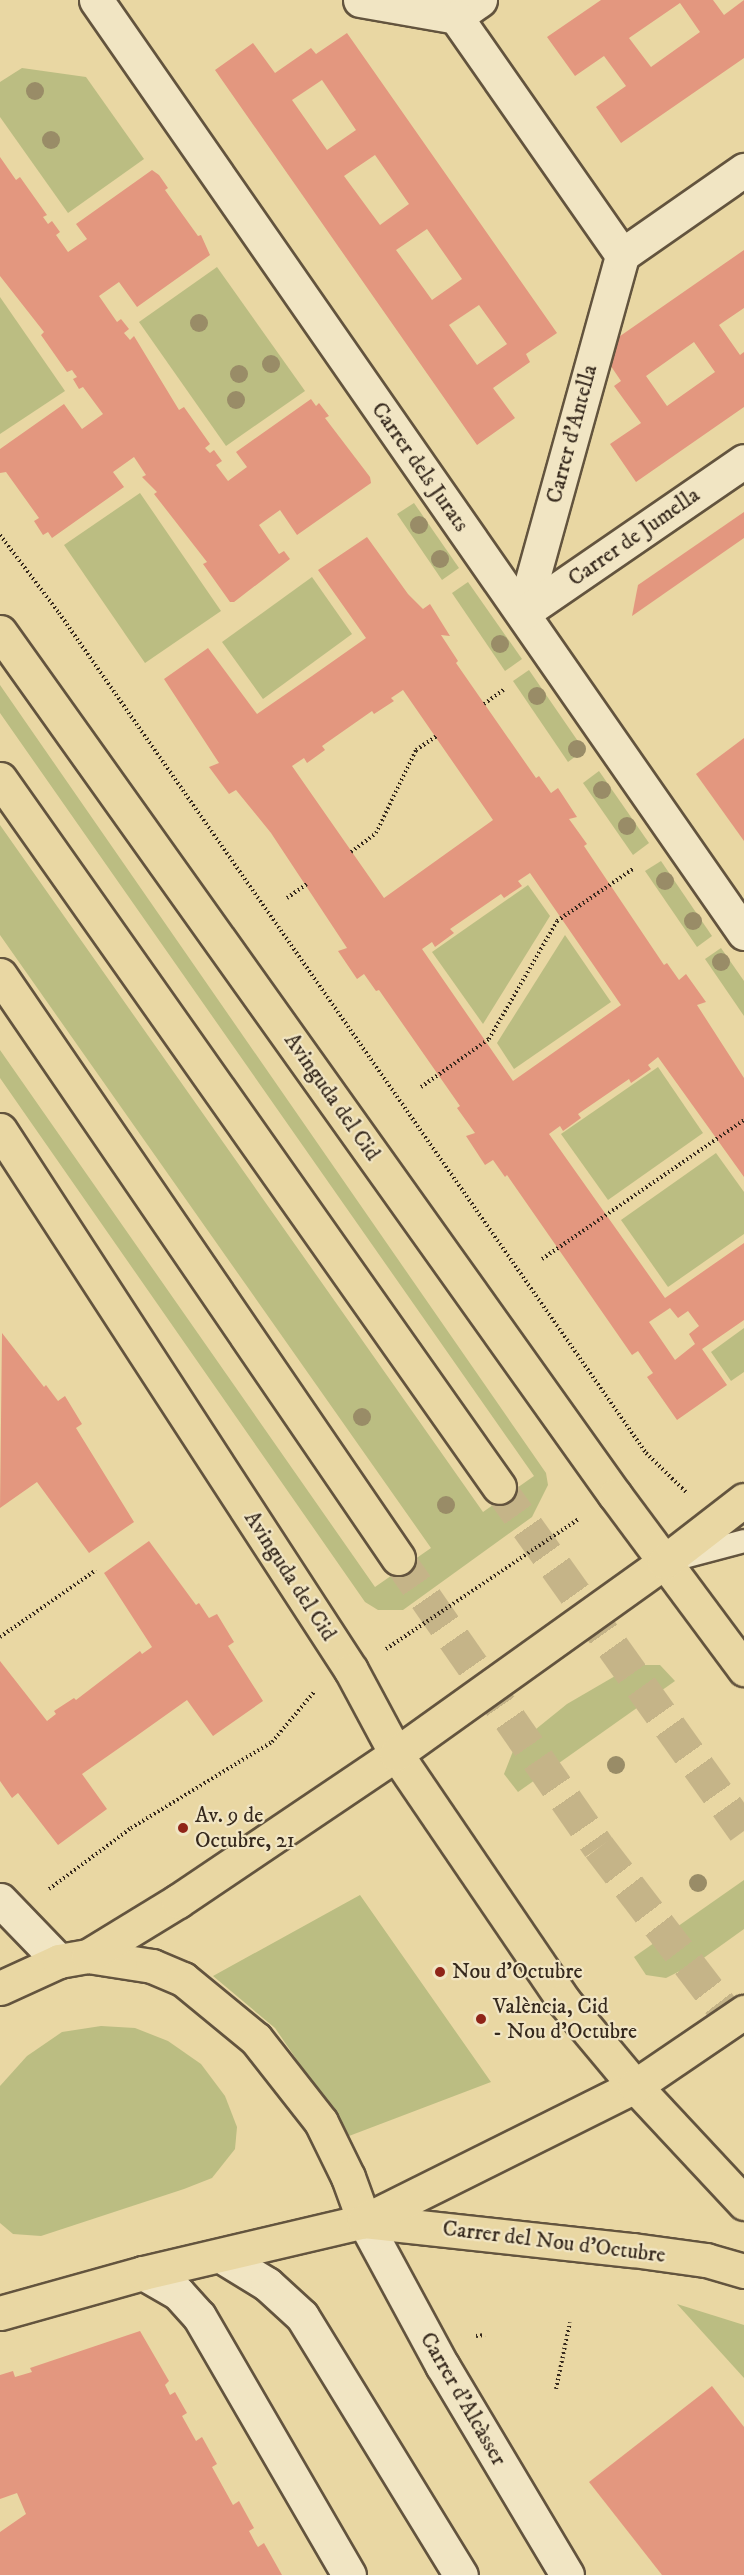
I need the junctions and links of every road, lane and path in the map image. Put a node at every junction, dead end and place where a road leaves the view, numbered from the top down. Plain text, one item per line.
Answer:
1 (96, 0) edge
2 (360, 0) edge
3 (468, 8) edge
4 (744, 170) edge
5 (621, 255) junction
6 (744, 461) edge
7 (0, 535) edge
8 (523, 613) junction
9 (0, 632) edge
10 (505, 689) dead end
11 (484, 704) dead end
12 (437, 736) dead end
13 (0, 779) edge
14 (351, 852) dead end
15 (633, 868) dead end
16 (307, 884) dead end
17 (287, 898) dead end
18 (744, 933) edge
19 (0, 975) edge
20 (421, 1087) dead end
21 (744, 1120) edge
22 (0, 1130) edge
23 (542, 1259) dead end
24 (659, 1465) dead end
25 (499, 1487) tunnel mouth
26 (744, 1500) edge
27 (578, 1520) dead end
28 (744, 1541) edge
29 (398, 1558) tunnel mouth
30 (664, 1562) junction
31 (96, 1570) dead end
32 (0, 1637) edge
33 (397, 1642) dead end
34 (744, 1669) edge
35 (317, 1690) dead end
36 (396, 1754) junction
37 (39, 1896) dead end
38 (0, 1900) edge
39 (73, 1958) junction
40 (0, 1988) edge
41 (744, 2012) edge
42 (635, 2085) junction
43 (744, 2203) edge
44 (364, 2221) junction
45 (221, 2256) junction
46 (744, 2271) edge
47 (143, 2273) junction
48 (9, 2304) edge
49 (570, 2322) dead end
50 (556, 2390) dead end
51 (349, 2575) edge
52 (461, 2575) edge
53 (567, 2575) edge

1 - 8 street, Carrer dels Jurats
2 - 3 street
3 - 5 street
4 - 5 street
5 - 8 street, Carrer d'Antella
6 - 8 street, Carrer de Jumella
7 - 24 path
8 - 18 street, Carrer dels Jurats
9 - 30 main road, Avinguda del Cid
10 - 11 path
12 - 14 path
13 - 25 main road
15 - 20 path
16 - 17 path
19 - 29 main road
21 - 23 path
22 - 36 main road, Avinguda del Cid
26 - 30 main road
27 - 33 path
28 - 30 lane
30 - 34 main road, Avinguda del Cid
30 - 36 main road
31 - 32 path
35 - 37 path
36 - 39 main road
36 - 42 main road, Avinguda del Cid
38 - 39 street
39 - 40 main road
39 - 44 main road
41 - 42 main road
42 - 43 main road, Avinguda del Cid
42 - 44 main road, Carrer del Nou d'Octubre
44 - 45 main road, Carrer del Nou d'Octubre
44 - 46 main road, Carrer del Nou d'Octubre
44 - 53 street, Carrer d'Alcàsser
45 - 47 main road, Carrer del Nou d'Octubre
45 - 52 street
47 - 48 main road, Carrer del Nou d'Octubre
47 - 51 street
49 - 50 path

